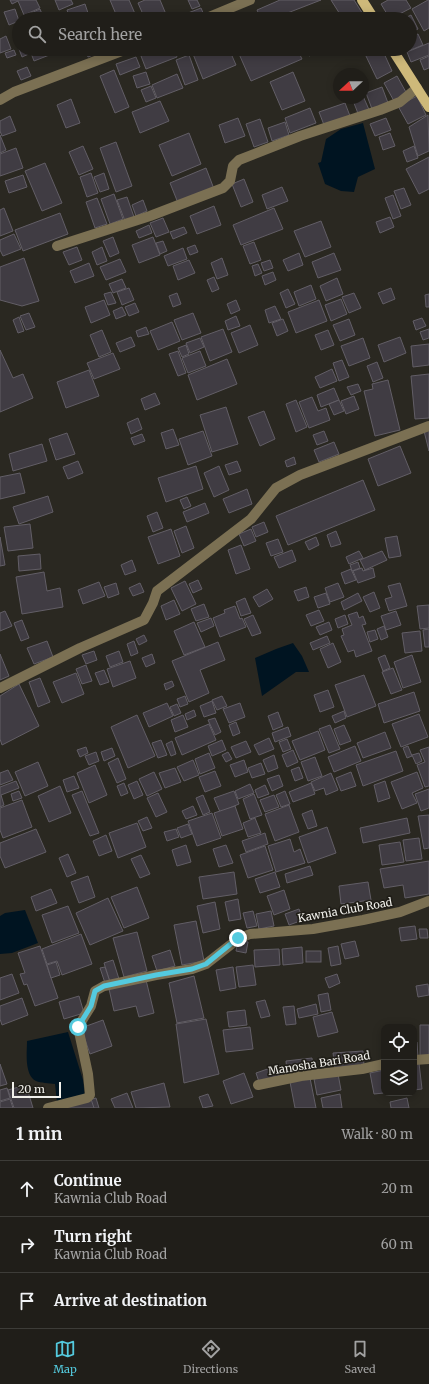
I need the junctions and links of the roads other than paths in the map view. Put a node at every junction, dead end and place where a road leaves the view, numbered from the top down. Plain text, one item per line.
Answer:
1 (250, 0) edge
2 (362, 0) edge
3 (221, 12) edge
4 (370, 12) edge
5 (109, 56) edge
6 (396, 56) edge
7 (417, 88) junction
8 (0, 100) edge
9 (429, 107) edge
10 (57, 246) dead end
11 (429, 426) edge
12 (0, 688) edge
13 (429, 901) edge
14 (429, 1059) edge
15 (417, 1060) edge
16 (381, 1065) edge
17 (258, 1085) dead end
18 (48, 1108) edge

1 - 3 street
2 - 4 main road
5 - 8 street
6 - 7 main road
7 - 9 main road
7 - 10 street
11 - 12 street
13 - 18 street, Kawnia Club Road
14 - 15 street
16 - 17 street, Manosha Bari Road

